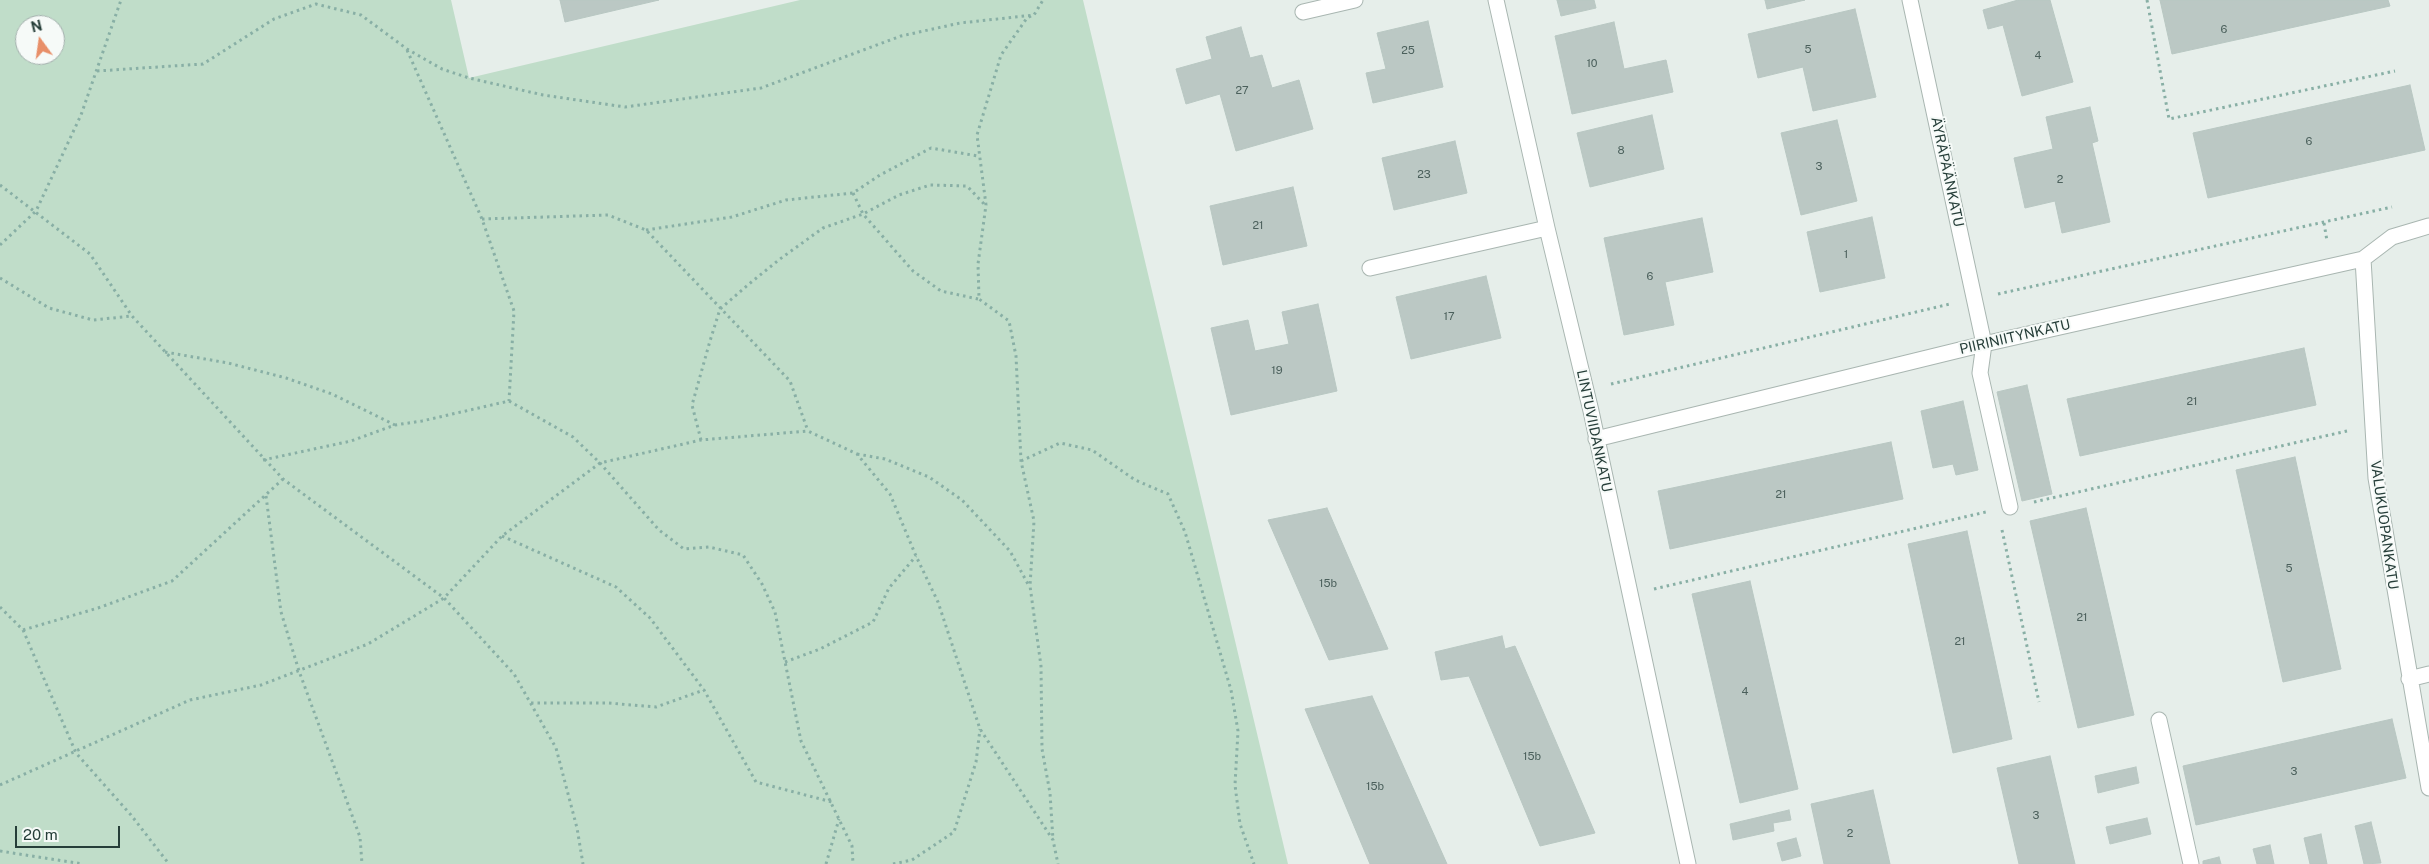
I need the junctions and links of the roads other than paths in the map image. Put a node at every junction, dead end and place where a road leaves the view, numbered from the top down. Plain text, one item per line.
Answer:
1 (1355, 0) edge
2 (1496, 0) edge
3 (1910, 0) edge
4 (1303, 12) dead end
5 (2429, 226) edge
6 (1547, 228) junction
7 (2363, 259) junction
8 (1370, 268) dead end
9 (1984, 344) junction
10 (1596, 439) junction
11 (2010, 507) dead end
12 (2429, 674) edge
13 (2409, 679) junction
14 (2159, 720) dead end
15 (2429, 788) edge
16 (1688, 864) edge
17 (2191, 864) edge

1 - 4 street
2 - 6 street, LINTUVIIDANKATU
3 - 9 street, ÄYRÄPÄÄNKATU
5 - 7 street, PIIRINIITYNKATU
6 - 8 street
6 - 10 street, LINTUVIIDANKATU
7 - 9 street, PIIRINIITYNKATU
7 - 13 street, VALUKUOPANKATU
9 - 10 street, PIIRINIITYNKATU
9 - 11 street
10 - 16 street, LINTUVIIDANKATU
12 - 13 street
13 - 15 street, VALUKUOPANKATU
14 - 17 street

